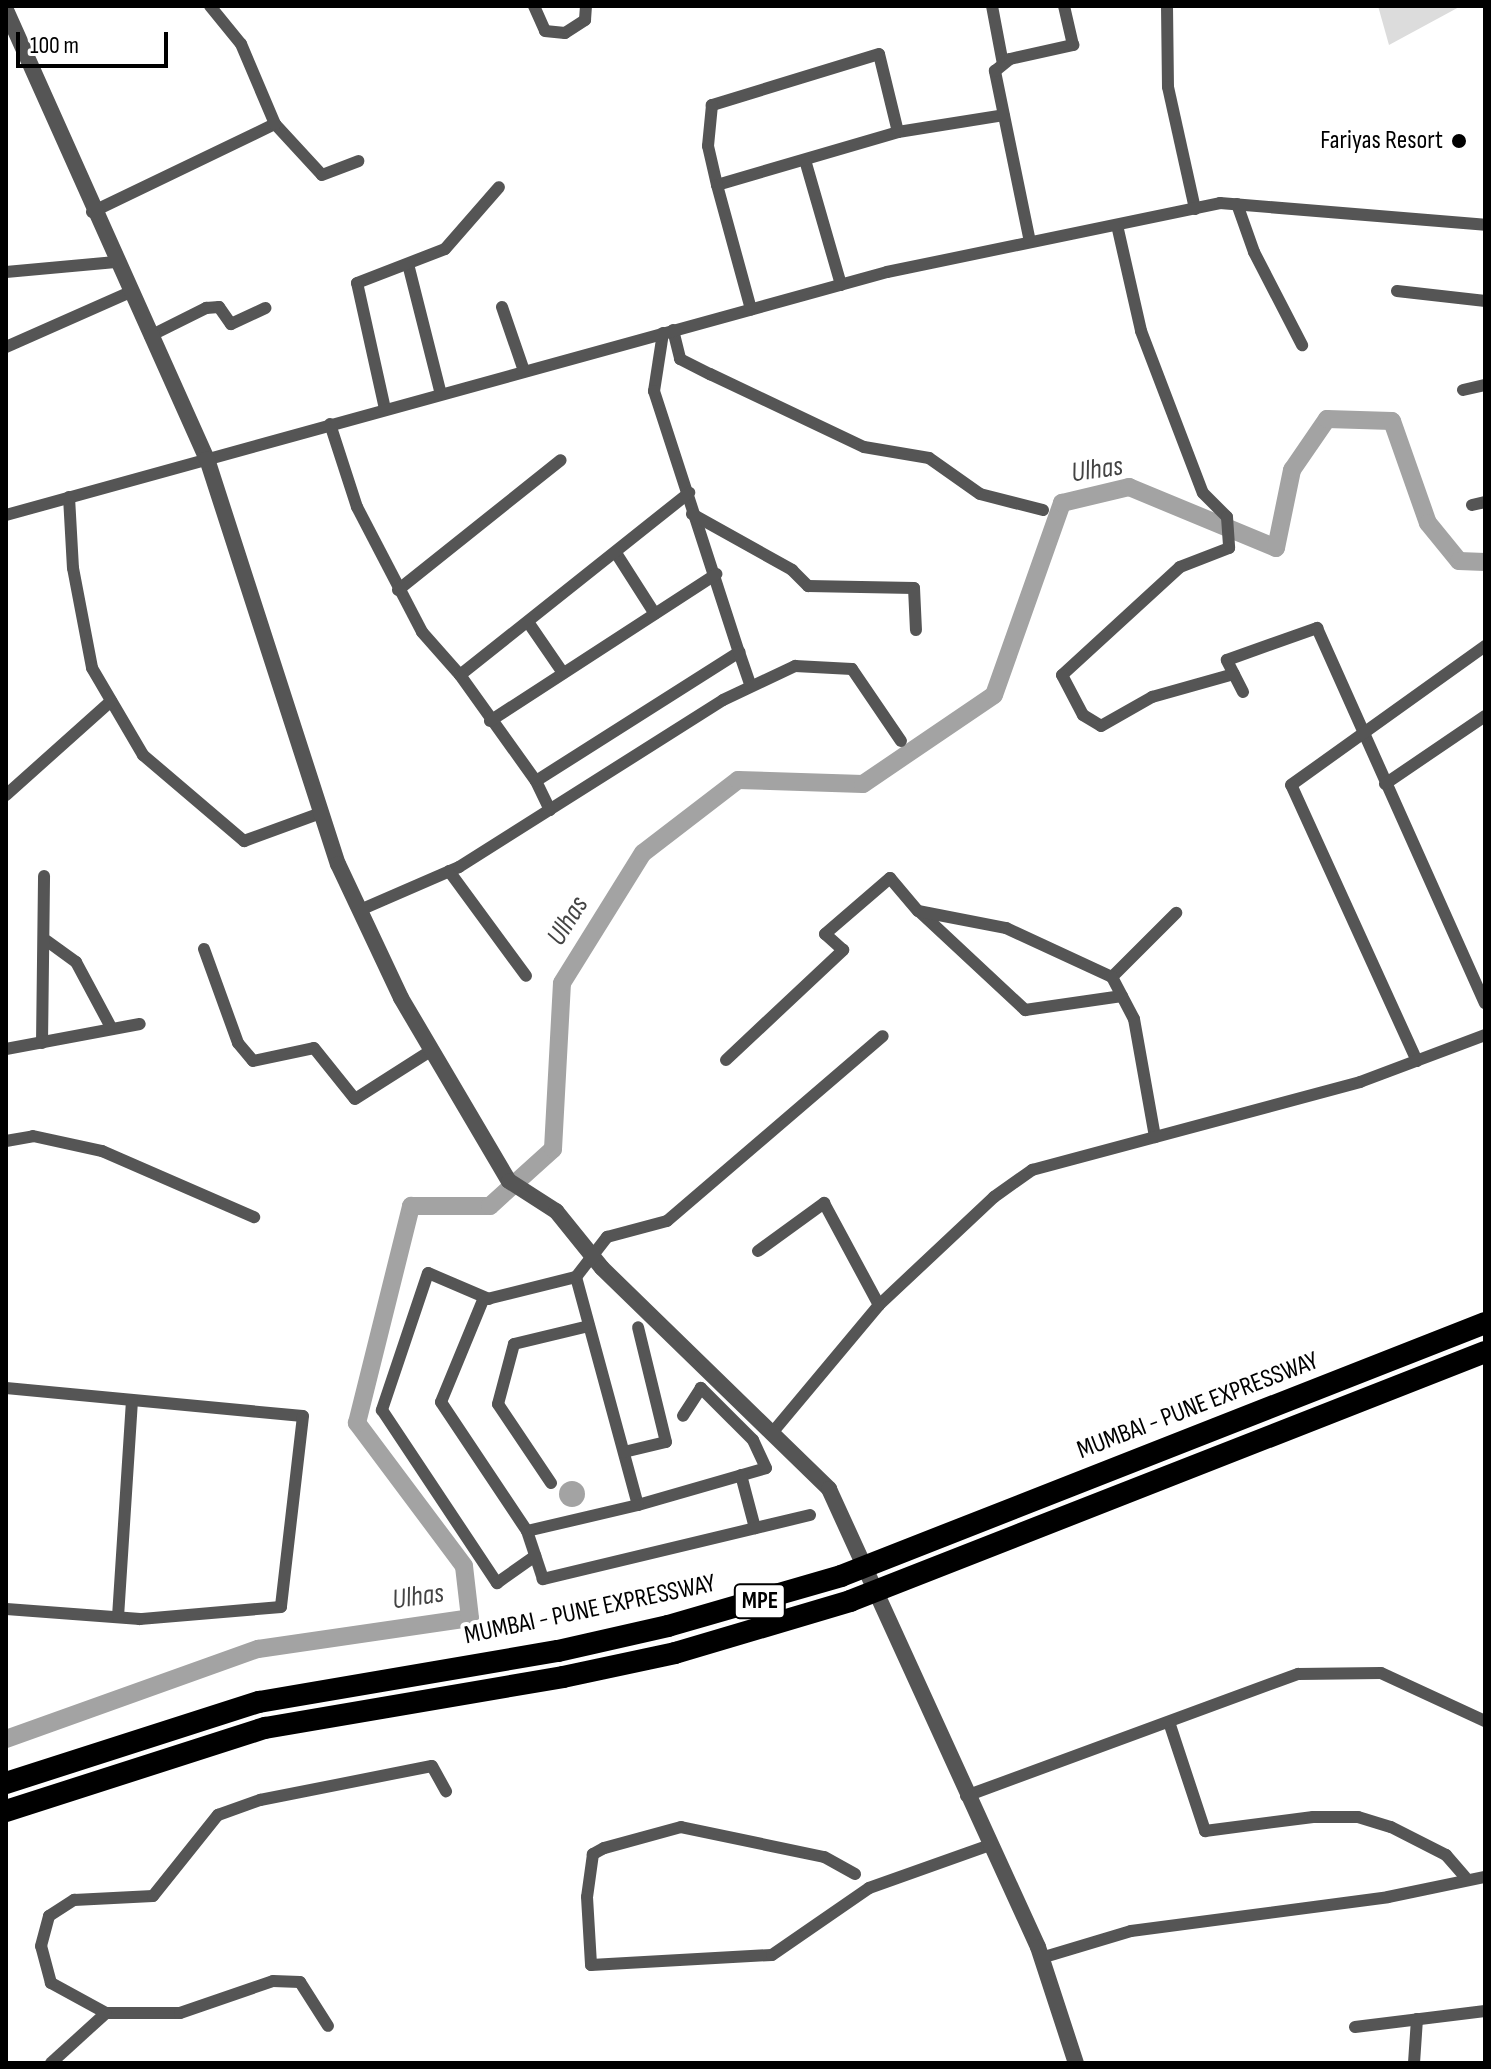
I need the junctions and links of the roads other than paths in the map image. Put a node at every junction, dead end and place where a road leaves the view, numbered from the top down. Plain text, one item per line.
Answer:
1 (210, 6) edge
2 (534, 6) edge
3 (586, 6) edge
4 (992, 6) edge
5 (1064, 6) edge
6 (1167, 6) edge
7 (6, 10) edge
8 (1003, 64) junction
9 (1004, 115) junction
10 (275, 124) junction
11 (898, 132) junction
12 (805, 160) junction
13 (358, 161) dead end
14 (717, 185) junction
15 (499, 187) dead end
16 (1237, 204) junction
17 (1195, 209) junction
18 (92, 212) junction
19 (1117, 225) junction
20 (1485, 225) edge
21 (1030, 242) junction
22 (116, 262) junction
23 (408, 264) junction
24 (6, 272) edge
25 (841, 285) junction
26 (1397, 291) dead end
27 (130, 292) junction
28 (1485, 301) edge
29 (502, 307) dead end
30 (266, 308) dead end
31 (751, 309) junction
32 (668, 331) junction
33 (150, 336) junction
34 (1302, 345) dead end
35 (6, 347) edge
36 (524, 371) junction
37 (1485, 385) edge
38 (1463, 390) dead end
39 (441, 394) junction
40 (385, 409) junction
41 (330, 424) junction
42 (207, 459) junction
43 (561, 460) dead end
44 (689, 493) junction
45 (69, 497) junction
46 (1043, 510) dead end
47 (692, 514) junction
48 (6, 515) edge
49 (616, 553) junction
50 (716, 574) junction
51 (398, 590) junction
52 (655, 614) junction
53 (528, 622) junction
54 (916, 630) dead end
55 (1485, 646) edge
56 (739, 652) junction
57 (563, 673) junction
58 (1234, 674) junction
59 (460, 675) junction
60 (751, 686) junction
61 (1243, 692) dead end
62 (111, 701) junction
63 (1485, 716) edge
64 (490, 721) junction
65 (1365, 737) junction
66 (901, 741) dead end
67 (536, 781) junction
68 (1385, 784) junction
69 (6, 795) edge
70 (550, 810) junction
71 (321, 813) junction
72 (449, 871) junction
73 (44, 876) dead end
74 (360, 910) junction
75 (918, 911) junction
76 (1176, 913) dead end
77 (47, 941) junction
78 (204, 949) dead end
79 (526, 976) dead end
80 (1112, 977) junction
81 (1122, 996) junction
82 (1485, 1003) edge
83 (140, 1024) dead end
84 (112, 1029) junction
85 (1485, 1035) edge
86 (883, 1036) dead end
87 (42, 1043) junction
88 (6, 1049) edge
89 (432, 1050) junction
90 (726, 1060) dead end
91 (1417, 1061) junction
92 (1155, 1137) junction
93 (6, 1141) edge
94 (254, 1217) dead end
95 (758, 1251) dead end
96 (592, 1253) junction
97 (576, 1277) junction
98 (489, 1299) junction
99 (879, 1305) junction
100 (1485, 1323) edge
101 (589, 1326) junction
102 (638, 1327) dead end
103 (1485, 1352) edge
104 (6, 1388) edge
105 (132, 1400) junction
106 (683, 1416) dead end
107 (772, 1433) junction
108 (624, 1452) junction
109 (741, 1475) junction
110 (551, 1483) dead end
111 (638, 1505) junction
112 (810, 1515) dead end
113 (755, 1528) junction
114 (527, 1531) junction
115 (535, 1556) junction
116 (6, 1609) edge
117 (118, 1617) junction
118 (1485, 1721) edge
119 (1169, 1722) junction
120 (6, 1783) edge
121 (446, 1791) dead end
122 (966, 1796) junction
123 (6, 1811) edge
124 (990, 1845) junction
125 (855, 1874) dead end
126 (1465, 1877) junction
127 (1485, 1877) edge
128 (1041, 1958) junction
129 (1485, 2011) edge
130 (106, 2013) junction
131 (1417, 2019) junction
132 (328, 2026) dead end
133 (1355, 2027) dead end
134 (51, 2063) edge
135 (1076, 2063) edge
136 (1414, 2063) edge

1 - 10 street
2 - 3 street
4 - 8 street
5 - 8 street
6 - 17 street
7 - 18 street
8 - 9 street
9 - 11 street
9 - 21 street
10 - 13 street
10 - 18 street
11 - 12 street
11 - 14 street
12 - 14 street
12 - 25 street
14 - 31 street
15 - 23 street
16 - 17 street
16 - 20 street
16 - 34 street
17 - 19 street
18 - 22 street
19 - 21 street
19 - 58 street
21 - 25 street
22 - 24 street
22 - 27 street
23 - 39 street
23 - 40 street
25 - 31 street
26 - 28 street
27 - 33 street
27 - 35 street
29 - 36 street
30 - 33 street
31 - 32 street
32 - 36 street
32 - 44 street
32 - 46 street
33 - 42 street
36 - 39 street
37 - 38 street
39 - 40 street
40 - 41 street
41 - 42 street
41 - 51 street
42 - 45 street
42 - 71 street
43 - 51 street
44 - 47 street
44 - 49 street
45 - 48 street
45 - 62 street
47 - 50 street
47 - 54 street
49 - 52 street
49 - 53 street
50 - 52 street
50 - 56 street
51 - 59 street
52 - 57 street
53 - 57 street
53 - 59 street
55 - 65 street
56 - 60 street
56 - 67 street
57 - 64 street
58 - 61 street
58 - 65 street
59 - 64 street
60 - 66 street
60 - 70 street
62 - 69 street
62 - 71 street
63 - 68 street
64 - 67 street
65 - 68 street
65 - 91 street
67 - 70 street
68 - 82 street
70 - 72 street
71 - 74 street
72 - 74 street
72 - 79 street
73 - 77 street
74 - 89 street
75 - 80 street
75 - 81 street
75 - 90 street
76 - 80 street
77 - 84 street
77 - 87 street
78 - 89 street
80 - 81 street
81 - 92 street
83 - 84 street
84 - 87 street
85 - 91 street
86 - 96 street
87 - 88 street
89 - 96 street
91 - 92 street
92 - 99 street
93 - 94 street
95 - 99 street
96 - 97 street
96 - 107 street
97 - 98 street
97 - 101 street
98 - 114 street
98 - 115 street
99 - 107 street
100 - 120 highway, MUMBAI - PUNE EXPRESSWAY / MPE
101 - 108 street
101 - 110 street
102 - 108 street
103 - 123 highway, MUMBAI - PUNE EXPRESSWAY / MPE
104 - 105 street
105 - 117 street
105 - 117 street
106 - 109 street
107 - 122 street
108 - 111 street
109 - 111 street
109 - 113 street
111 - 114 street
112 - 113 street
113 - 115 street
114 - 115 street
116 - 117 street
118 - 119 street
119 - 122 street
119 - 126 street
121 - 130 street
122 - 124 street
124 - 125 street
124 - 128 street
126 - 127 street
126 - 128 street
128 - 135 street
129 - 131 street
130 - 132 street
130 - 134 street
131 - 133 street
131 - 136 street

